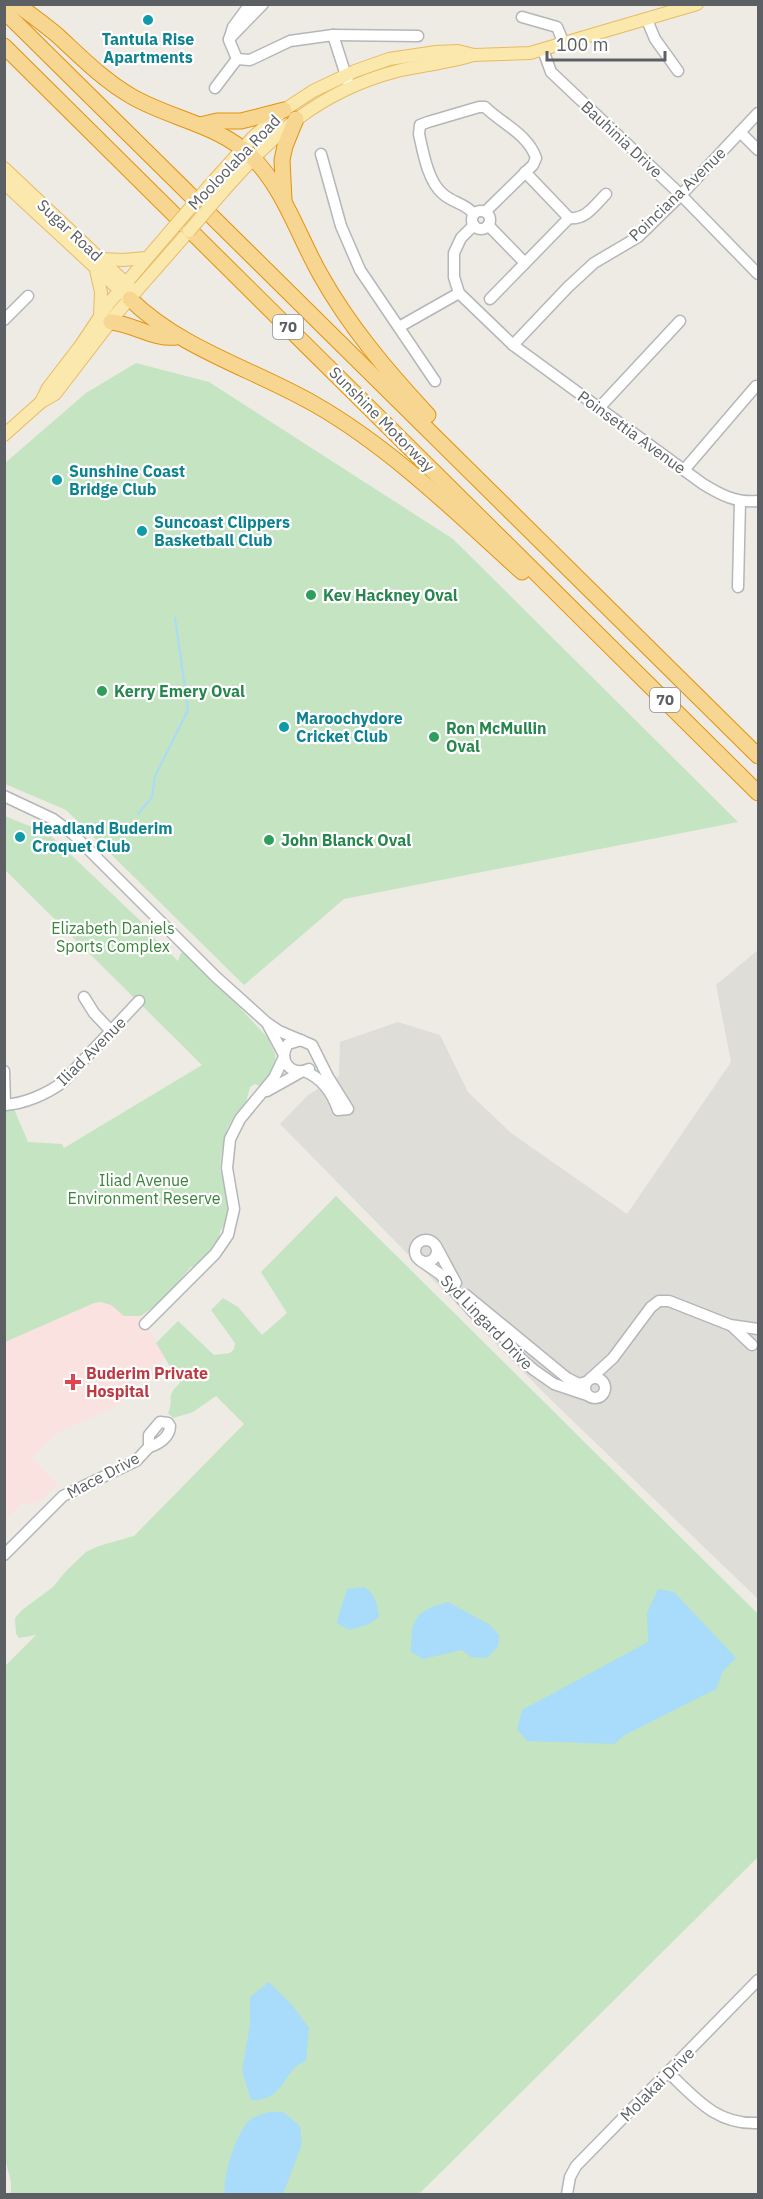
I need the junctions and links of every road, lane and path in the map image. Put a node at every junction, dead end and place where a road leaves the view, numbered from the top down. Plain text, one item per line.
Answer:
1 (17, 4) edge
2 (250, 4) edge
3 (263, 4) edge
4 (697, 4) edge
5 (4, 11) edge
6 (522, 17) dead end
7 (647, 20) junction
8 (333, 35) junction
9 (418, 36) dead end
10 (228, 40) junction
11 (564, 44) junction
12 (4, 45) edge
13 (543, 50) junction
14 (474, 55) junction
15 (237, 59) junction
16 (678, 71) dead end
17 (345, 75) junction
18 (215, 88) dead end
19 (350, 88) junction
20 (759, 113) edge
21 (290, 114) junction
22 (200, 125) junction
23 (740, 132) junction
24 (759, 150) edge
25 (248, 153) junction
26 (321, 154) dead end
27 (4, 168) edge
28 (525, 172) junction
29 (4, 183) edge
30 (606, 194) dead end
31 (681, 195) junction
32 (284, 201) junction
33 (486, 212) junction
34 (569, 218) junction
35 (474, 220) junction
36 (488, 225) junction
37 (147, 258) junction
38 (525, 263) junction
39 (99, 265) junction
40 (759, 274) edge
41 (127, 291) junction
42 (459, 293) junction
43 (27, 296) dead end
44 (490, 299) dead end
45 (106, 318) junction
46 (4, 320) edge
47 (680, 321) dead end
48 (399, 327) junction
49 (179, 337) junction
50 (513, 345) junction
51 (435, 381) dead end
52 (756, 386) dead end
53 (599, 408) junction
54 (4, 435) edge
55 (684, 470) junction
56 (740, 501) junction
57 (759, 501) edge
58 (527, 526) junction
59 (738, 587) dead end
60 (572, 608) junction
61 (759, 756) edge
62 (759, 793) edge
63 (4, 796) edge
64 (84, 997) dead end
65 (139, 1001) dead end
66 (266, 1022) junction
67 (111, 1031) junction
68 (302, 1040) junction
69 (315, 1050) junction
70 (284, 1056) junction
71 (4, 1071) edge
72 (303, 1072) junction
73 (264, 1092) junction
74 (5, 1105) edge
75 (436, 1246) junction
76 (421, 1261) junction
77 (145, 1324) dead end
78 (730, 1324) junction
79 (759, 1329) edge
80 (755, 1348) edge
81 (613, 1358) junction
82 (588, 1380) junction
83 (605, 1384) junction
84 (587, 1395) junction
85 (149, 1447) dead end
86 (4, 1555) edge
87 (759, 1980) edge
88 (668, 2072) junction
89 (759, 2123) edge
90 (567, 2194) edge

1 - 22 highway
2 - 10 street
3 - 10 street
4 - 7 main road
5 - 58 highway, Sunshine Motorway / 70
6 - 11 street
7 - 11 main road
7 - 16 street
8 - 9 street
8 - 15 street
8 - 17 street
10 - 15 street
11 - 13 main road
12 - 60 highway, Sunshine Motorway / 70
13 - 14 main road
13 - 31 street, Bauhinia Drive
14 - 17 main road, Mooloolaba Road
14 - 19 main road, Mooloolaba Road
15 - 18 street
17 - 19 street
17 - 21 main road, Mooloolaba Road
19 - 21 main road, Mooloolaba Road
20 - 23 street, Poinciana Avenue
21 - 22 highway
21 - 25 main road, Mooloolaba Road
21 - 32 highway
22 - 25 highway
23 - 24 street
23 - 31 street, Poinciana Avenue
25 - 32 highway
25 - 37 main road, Mooloolaba Road, bridge
25 - 41 main road, Mooloolaba Road, bridge
26 - 48 street
27 - 39 main road, Sugar Road
28 - 33 street
28 - 34 street
28 - 35 street
29 - 39 main road, Sugar Road
30 - 34 street
31 - 40 street, Bauhinia Drive
31 - 50 street, Poinciana Avenue
32 - 58 highway
33 - 35 street
33 - 36 street
34 - 38 street
35 - 36 street
35 - 42 street
36 - 38 street
37 - 39 main road
37 - 41 main road, Mooloolaba Road
38 - 44 street
39 - 41 main road, Sugar Road
39 - 45 main road
41 - 45 main road, Mooloolaba Road
41 - 49 highway
42 - 48 street
42 - 50 street, Poinsettia Avenue
43 - 46 street
45 - 49 highway
45 - 54 main road, Mooloolaba Road
47 - 53 street
48 - 51 street
49 - 60 highway
50 - 53 street, Poinsettia Avenue
52 - 55 street
53 - 55 street, Poinsettia Avenue
55 - 56 street, Poinsettia Avenue
56 - 57 street, Poinsettia Avenue
56 - 59 street
58 - 61 highway, Sunshine Motorway / 70
60 - 62 highway, Sunshine Motorway / 70
63 - 66 street
64 - 67 street
65 - 67 street, Iliad Avenue
66 - 68 street
66 - 70 street
67 - 74 street, Iliad Avenue
68 - 69 street
68 - 70 street
69 - 72 street
69 - 72 street
70 - 72 street
70 - 73 street
71 - 74 street
72 - 73 street
73 - 77 street
75 - 76 street
75 - 76 street
75 - 82 street, Syd Lingard Drive
76 - 84 street, Syd Lingard Drive
78 - 79 street
78 - 80 street
78 - 81 street
79 - 80 street
81 - 82 street
81 - 83 street
82 - 83 street
82 - 84 street
83 - 84 street
85 - 86 street, Mace Drive
87 - 88 street, Molakai Drive
88 - 89 street
88 - 90 street, Molakai Drive

